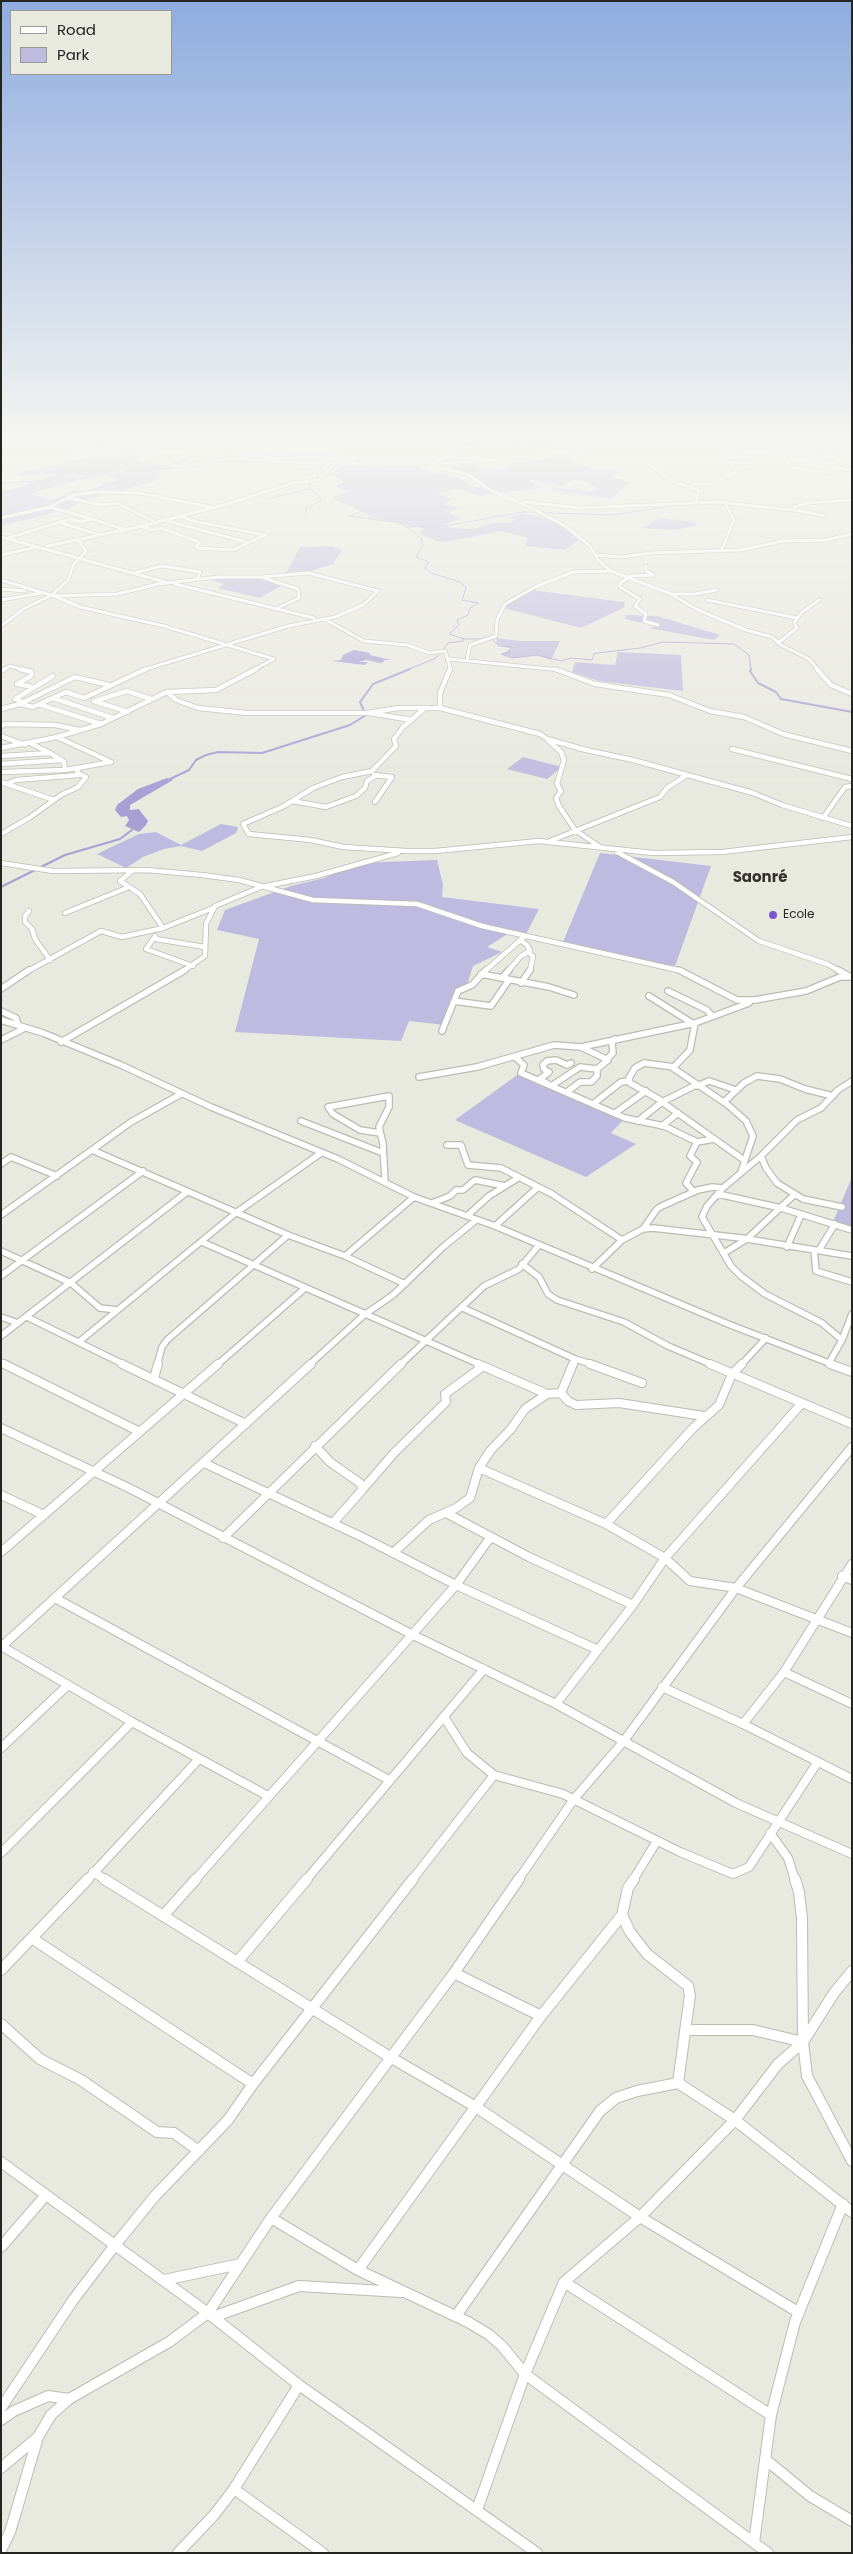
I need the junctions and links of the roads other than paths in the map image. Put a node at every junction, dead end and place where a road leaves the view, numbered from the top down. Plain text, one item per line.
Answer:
1 (80, 558) edge
2 (85, 558) edge
3 (598, 558) edge
4 (646, 566) dead end
5 (611, 571) junction
6 (134, 573) junction
7 (623, 576) junction
8 (262, 577) junction
9 (628, 578) junction
10 (1, 580) edge
11 (197, 580) junction
12 (171, 583) junction
13 (1, 589) edge
14 (717, 590) dead end
15 (42, 592) junction
16 (671, 594) junction
17 (53, 595) junction
18 (1, 600) edge
19 (707, 600) dead end
20 (819, 600) dead end
21 (275, 609) junction
22 (796, 618) junction
23 (319, 619) junction
24 (658, 625) dead end
25 (1, 626) edge
26 (778, 643) junction
27 (226, 646) junction
28 (449, 659) junction
29 (468, 660) junction
30 (1, 671) edge
31 (53, 676) dead end
32 (109, 685) junction
33 (54, 687) junction
34 (33, 688) junction
35 (66, 692) junction
36 (167, 692) junction
37 (852, 694) edge
38 (53, 698) junction
39 (84, 698) junction
40 (151, 699) junction
41 (95, 701) junction
42 (22, 703) junction
43 (40, 704) junction
44 (440, 708) junction
45 (1, 709) edge
46 (424, 709) junction
47 (128, 712) junction
48 (368, 713) junction
49 (113, 718) junction
50 (412, 720) junction
51 (101, 724) junction
52 (1, 726) edge
53 (80, 730) junction
54 (1, 736) edge
55 (57, 737) junction
56 (547, 739) junction
57 (28, 744) junction
58 (1, 748) edge
59 (732, 748) dead end
60 (852, 751) edge
61 (50, 753) junction
62 (1, 756) edge
63 (62, 760) junction
64 (1, 764) edge
65 (78, 768) junction
66 (65, 770) junction
67 (1, 772) edge
68 (364, 772) junction
69 (80, 774) junction
70 (377, 775) junction
71 (687, 775) junction
72 (852, 780) edge
73 (4, 783) edge
74 (852, 786) edge
75 (54, 800) junction
76 (292, 801) junction
77 (375, 802) dead end
78 (823, 818) junction
79 (852, 826) edge
80 (575, 830) junction
81 (1, 834) edge
82 (852, 837) edge
83 (548, 841) junction
84 (601, 848) junction
85 (609, 848) junction
86 (406, 851) junction
87 (1, 864) edge
88 (132, 871) junction
89 (129, 887) junction
90 (261, 888) junction
91 (212, 908) junction
92 (29, 911) dead end
93 (65, 913) dead end
94 (161, 928) junction
95 (154, 938) junction
96 (522, 938) junction
97 (205, 948) junction
98 (529, 953) junction
99 (50, 960) junction
100 (193, 966) junction
101 (481, 974) junction
102 (851, 976) edge
103 (502, 978) junction
104 (509, 980) junction
105 (521, 983) junction
106 (1, 989) edge
107 (668, 991) dead end
108 (574, 995) dead end
109 (649, 996) dead end
110 (454, 1000) junction
111 (755, 1000) junction
112 (1, 1011) edge
113 (712, 1016) junction
114 (1, 1020) edge
115 (694, 1023) junction
116 (18, 1025) junction
117 (26, 1028) junction
118 (442, 1031) dead end
119 (615, 1039) junction
120 (1, 1040) edge
121 (61, 1042) junction
122 (581, 1047) junction
123 (546, 1048) junction
124 (515, 1057) junction
125 (608, 1058) junction
126 (544, 1062) junction
127 (570, 1063) dead end
128 (674, 1066) junction
129 (597, 1069) junction
130 (418, 1077) dead end
131 (629, 1081) junction
132 (852, 1081) edge
133 (696, 1085) junction
134 (551, 1086) junction
135 (736, 1090) junction
136 (646, 1091) junction
137 (567, 1092) junction
138 (181, 1094) junction
139 (833, 1096) junction
140 (662, 1101) junction
141 (724, 1102) junction
142 (593, 1104) junction
143 (615, 1113) junction
144 (678, 1113) junction
145 (301, 1121) dead end
146 (638, 1121) junction
147 (662, 1126) junction
148 (380, 1133) junction
149 (714, 1139) junction
150 (697, 1142) junction
151 (447, 1145) dead end
152 (92, 1150) junction
153 (321, 1153) junction
154 (383, 1153) junction
155 (761, 1156) junction
156 (744, 1160) junction
157 (1, 1164) edge
158 (143, 1171) junction
159 (740, 1173) junction
160 (57, 1176) junction
161 (518, 1178) junction
162 (385, 1182) junction
163 (505, 1186) junction
164 (537, 1188) junction
165 (723, 1188) junction
166 (187, 1192) junction
167 (694, 1192) junction
168 (718, 1194) junction
169 (795, 1194) junction
170 (414, 1196) junction
171 (432, 1203) junction
172 (842, 1207) dead end
173 (781, 1208) junction
174 (237, 1212) junction
175 (1, 1215) edge
176 (801, 1215) junction
177 (467, 1216) junction
178 (476, 1220) junction
179 (835, 1224) junction
180 (495, 1226) junction
181 (643, 1228) junction
182 (852, 1230) edge
183 (288, 1235) junction
184 (712, 1235) junction
185 (747, 1239) junction
186 (622, 1240) junction
187 (202, 1242) junction
188 (539, 1245) junction
189 (787, 1247) junction
190 (817, 1250) junction
191 (1, 1251) edge
192 (724, 1253) junction
193 (345, 1256) junction
194 (852, 1256) edge
195 (23, 1260) junction
196 (522, 1264) junction
197 (252, 1265) junction
198 (592, 1268) junction
199 (1, 1276) edge
200 (852, 1282) edge
201 (71, 1283) junction
202 (405, 1284) junction
203 (304, 1289) junction
204 (463, 1308) junction
205 (117, 1310) junction
206 (852, 1314) edge
207 (364, 1315) junction
208 (27, 1316) junction
209 (1, 1317) edge
210 (18, 1323) junction
211 (1, 1336) edge
212 (766, 1338) junction
213 (842, 1340) junction
214 (80, 1342) junction
215 (426, 1342) junction
216 (575, 1359) junction
217 (1, 1362) edge
218 (829, 1363) junction
219 (482, 1366) junction
220 (852, 1372) edge
221 (732, 1374) junction
222 (154, 1378) junction
223 (642, 1383) dead end
224 (561, 1393) junction
225 (184, 1394) junction
226 (547, 1394) junction
227 (802, 1403) junction
228 (704, 1416) junction
229 (246, 1424) junction
230 (852, 1424) edge
231 (1, 1428) edge
232 (140, 1432) junction
233 (315, 1446) junction
234 (852, 1448) edge
235 (204, 1463) junction
236 (479, 1468) junction
237 (96, 1472) junction
238 (363, 1488) junction
239 (267, 1493) junction
240 (1, 1495) edge
241 (158, 1505) junction
242 (446, 1513) junction
243 (44, 1515) junction
244 (333, 1524) junction
245 (606, 1524) junction
246 (223, 1538) junction
247 (490, 1538) junction
248 (1, 1552) edge
249 (393, 1553) junction
250 (665, 1558) junction
251 (852, 1564) edge
252 (842, 1576) junction
253 (852, 1580) edge
254 (456, 1585) junction
255 (736, 1588) junction
256 (55, 1598) junction
257 (633, 1605) junction
258 (816, 1618) junction
259 (852, 1634) edge
260 (413, 1635) junction
261 (2, 1646) edge
262 (598, 1650) junction
263 (484, 1669) junction
264 (784, 1672) junction
265 (68, 1685) junction
266 (662, 1687) junction
267 (556, 1704) junction
268 (852, 1704) edge
269 (444, 1717) junction
270 (132, 1722) junction
271 (743, 1724) junction
272 (319, 1741) junction
273 (623, 1742) junction
274 (1, 1748) edge
275 (199, 1759) junction
276 (817, 1763) junction
277 (494, 1775) junction
278 (852, 1779) edge
279 (389, 1780) junction
280 (268, 1796) junction
281 (574, 1799) junction
282 (778, 1820) junction
283 (770, 1833) junction
284 (657, 1841) junction
285 (1, 1853) edge
286 (852, 1854) edge
287 (93, 1872) junction
288 (622, 1914) junction
289 (163, 1916) junction
290 (33, 1938) junction
291 (238, 1961) junction
292 (1, 1970) edge
293 (852, 1971) edge
294 (454, 1972) junction
295 (312, 2009) junction
296 (541, 2016) junction
297 (1, 2024) edge
298 (685, 2030) junction
299 (803, 2042) junction
300 (390, 2057) junction
301 (678, 2083) junction
302 (253, 2084) junction
303 (476, 2107) junction
304 (735, 2120) junction
305 (199, 2151) junction
306 (1, 2162) edge
307 (852, 2162) edge
308 (562, 2164) junction
309 (46, 2195) junction
310 (843, 2204) junction
311 (852, 2212) edge
312 (640, 2217) junction
313 (271, 2218) junction
314 (116, 2245) junction
315 (1, 2247) edge
316 (240, 2264) junction
317 (358, 2270) junction
318 (164, 2280) junction
319 (564, 2282) junction
320 (405, 2292) junction
321 (798, 2312) junction
322 (211, 2315) junction
323 (456, 2316) junction
324 (525, 2374) junction
325 (298, 2385) junction
326 (70, 2399) junction
327 (1, 2408) edge
328 (772, 2415) junction
329 (1, 2420) edge
330 (38, 2437) junction
331 (765, 2459) junction
332 (1, 2468) edge
333 (234, 2489) junction
334 (477, 2510) junction
335 (852, 2521) edge
336 (754, 2543) junction
337 (1, 2550) edge
338 (178, 2553) edge
339 (323, 2553) edge
340 (537, 2553) edge
341 (768, 2553) edge

1 - 17 street
2 - 6 street
3 - 5 street
4 - 7 street
5 - 7 street
5 - 29 street
6 - 11 street
6 - 12 street
7 - 9 street
8 - 11 street
8 - 21 street
8 - 23 street
9 - 16 street
9 - 24 street
10 - 15 street
11 - 12 street
12 - 17 street
12 - 21 street
13 - 15 street
14 - 16 street
15 - 17 street
15 - 18 street
16 - 26 street
17 - 25 street
17 - 27 street
19 - 22 street
20 - 22 street
21 - 23 street
22 - 26 street
23 - 27 street
23 - 28 street
26 - 37 street
27 - 32 street
27 - 36 street
28 - 29 street
28 - 44 street
29 - 60 street
30 - 34 street
31 - 34 street
32 - 33 street
32 - 39 street
33 - 35 street
33 - 42 street
34 - 42 street
35 - 38 street
35 - 39 street
36 - 40 street
36 - 48 street
38 - 43 street
38 - 49 street
39 - 41 street
40 - 41 street
40 - 47 street
41 - 47 street
42 - 43 street
42 - 45 street
43 - 51 street
44 - 46 street
44 - 56 street
46 - 48 street
46 - 50 street
47 - 49 street
48 - 50 street
49 - 51 street
50 - 68 street
51 - 53 street
52 - 53 street
53 - 55 street
54 - 57 street
55 - 57 street
55 - 65 street
56 - 71 street
56 - 80 street
57 - 58 street
57 - 61 street
59 - 72 street
61 - 62 street
61 - 63 street
63 - 64 street
63 - 66 street
65 - 66 street
65 - 69 street
66 - 67 street
68 - 70 street
68 - 76 street
69 - 73 street
69 - 75 street
70 - 76 street
70 - 77 street
71 - 78 street
71 - 80 street
73 - 75 street
74 - 78 street
75 - 81 street
76 - 86 street
78 - 79 street
80 - 83 street
80 - 84 street
82 - 85 street
83 - 84 street
83 - 86 street
84 - 85 street
85 - 102 street
86 - 90 street
87 - 88 street
88 - 89 street
88 - 90 street
89 - 93 street
89 - 94 street
90 - 91 street
90 - 96 street
91 - 94 street
91 - 97 street
92 - 99 street
94 - 95 street
94 - 99 street
95 - 97 street
95 - 100 street
96 - 98 street
96 - 101 street
96 - 111 street
97 - 100 street
98 - 103 street
98 - 105 street
99 - 106 street
100 - 121 street
101 - 103 street
101 - 110 street
102 - 111 street
103 - 104 street
104 - 105 street
104 - 110 street
105 - 108 street
107 - 113 street
109 - 115 street
110 - 118 street
111 - 113 street
112 - 116 street
113 - 115 street
114 - 116 street
115 - 119 street
115 - 128 street
116 - 117 street
117 - 120 street
117 - 121 street
119 - 122 street
119 - 125 street
121 - 138 street
122 - 123 street
122 - 125 street
123 - 124 street
123 - 126 street
124 - 130 street
124 - 134 street
125 - 129 street
126 - 127 street
126 - 134 street
128 - 131 street
128 - 133 street
129 - 134 street
129 - 137 street
131 - 136 street
131 - 142 street
132 - 139 street
133 - 135 street
133 - 140 street
133 - 141 street
134 - 137 street
135 - 139 street
135 - 141 street
136 - 140 street
136 - 143 street
137 - 142 street
138 - 152 street
138 - 153 street
139 - 155 street
140 - 144 street
140 - 146 street
141 - 156 street
142 - 143 street
143 - 146 street
144 - 147 street
144 - 149 street
145 - 154 street
146 - 147 street
147 - 150 street
148 - 148 street
148 - 154 street
149 - 150 street
149 - 156 street
150 - 167 street
151 - 161 street
152 - 158 street
152 - 160 street
153 - 162 street
153 - 174 street
154 - 162 street
155 - 159 street
155 - 169 street
156 - 159 street
157 - 160 street
158 - 166 street
158 - 195 street
159 - 165 street
160 - 175 street
161 - 163 street
161 - 164 street
162 - 170 street
163 - 171 street
163 - 177 street
164 - 180 street
164 - 186 street
165 - 167 street
165 - 168 street
166 - 174 street
166 - 201 street
167 - 181 street
168 - 173 street
168 - 184 street
169 - 172 street
169 - 173 street
170 - 171 street
170 - 193 street
171 - 177 street
173 - 176 street
173 - 185 street
174 - 183 street
174 - 187 street
176 - 179 street
176 - 189 street
177 - 178 street
178 - 180 street
178 - 202 street
179 - 182 street
179 - 190 street
180 - 188 street
181 - 184 street
181 - 186 street
183 - 193 street
183 - 197 street
184 - 185 street
184 - 192 street
185 - 189 street
185 - 192 street
186 - 198 street
187 - 197 street
187 - 205 street
188 - 196 street
188 - 198 street
189 - 190 street
190 - 194 street
190 - 200 street
191 - 195 street
192 - 213 street
193 - 202 street
195 - 199 street
195 - 201 street
196 - 204 street
196 - 221 street
197 - 203 street
197 - 222 street
198 - 212 street
201 - 205 street
201 - 208 street
202 - 207 street
203 - 207 street
203 - 225 street
204 - 215 street
204 - 216 street
205 - 214 street
206 - 213 street
207 - 215 street
207 - 229 street
208 - 210 street
208 - 214 street
209 - 210 street
210 - 211 street
212 - 218 street
212 - 221 street
213 - 218 street
214 - 222 street
215 - 219 street
215 - 233 street
216 - 223 street
216 - 224 street
217 - 232 street
218 - 220 street
219 - 226 street
219 - 238 street
221 - 227 street
221 - 228 street
222 - 225 street
224 - 226 street
224 - 228 street
225 - 229 street
225 - 232 street
226 - 236 street
227 - 230 street
227 - 250 street
228 - 245 street
229 - 235 street
231 - 237 street
232 - 237 street
233 - 238 street
233 - 239 street
234 - 255 street
235 - 239 street
235 - 241 street
236 - 242 street
236 - 245 street
237 - 241 street
237 - 243 street
238 - 244 street
239 - 244 street
239 - 246 street
240 - 243 street
241 - 246 street
241 - 256 street
242 - 247 street
242 - 249 street
243 - 248 street
244 - 249 street
245 - 250 street
246 - 260 street
247 - 254 street
247 - 257 street
249 - 254 street
250 - 255 street
250 - 257 street
251 - 252 street
252 - 253 street
252 - 258 street
254 - 260 street
254 - 262 street
255 - 258 street
255 - 266 street
256 - 261 street
256 - 272 street
257 - 262 street
258 - 259 street
258 - 264 street
260 - 263 street
260 - 272 street
261 - 265 street
262 - 267 street
263 - 267 street
263 - 269 street
264 - 268 street
264 - 271 street
265 - 270 street
265 - 274 street
266 - 271 street
266 - 273 street
267 - 273 street
269 - 277 street
269 - 279 street
270 - 275 street
270 - 285 street
271 - 276 street
272 - 279 street
272 - 280 street
273 - 281 street
273 - 282 street
275 - 280 street
275 - 287 street
276 - 278 street
276 - 282 street
277 - 281 street
277 - 295 street
279 - 291 street
280 - 289 street
281 - 284 street
281 - 294 street
282 - 283 street
282 - 286 street
283 - 284 street
283 - 299 street
284 - 288 street
287 - 289 street
287 - 290 street
288 - 296 street
288 - 298 street
289 - 291 street
290 - 292 street
290 - 302 street
291 - 295 street
293 - 299 street
294 - 296 street
294 - 300 street
295 - 300 street
295 - 302 street
296 - 303 street
297 - 305 street
298 - 299 street
298 - 301 street
299 - 304 street
299 - 307 street
300 - 303 street
300 - 313 street
301 - 304 street
301 - 308 street
302 - 305 street
303 - 308 street
303 - 317 street
304 - 310 street
304 - 312 street
305 - 314 street
306 - 309 street
308 - 312 street
308 - 323 street
309 - 314 street
309 - 315 street
310 - 311 street
310 - 321 street
312 - 319 street
312 - 321 street
313 - 316 street
313 - 317 street
314 - 318 street
314 - 327 street
316 - 318 street
316 - 322 street
317 - 320 street
318 - 322 street
319 - 324 street
319 - 328 street
320 - 322 street
320 - 323 street
321 - 328 street
322 - 325 street
322 - 326 street
323 - 324 street
324 - 334 street
324 - 336 street
325 - 333 street
325 - 334 street
326 - 329 street
326 - 330 street
328 - 331 street
330 - 332 street
330 - 337 street
331 - 335 street
331 - 336 street
333 - 338 street
333 - 339 street
334 - 340 street
336 - 341 street

